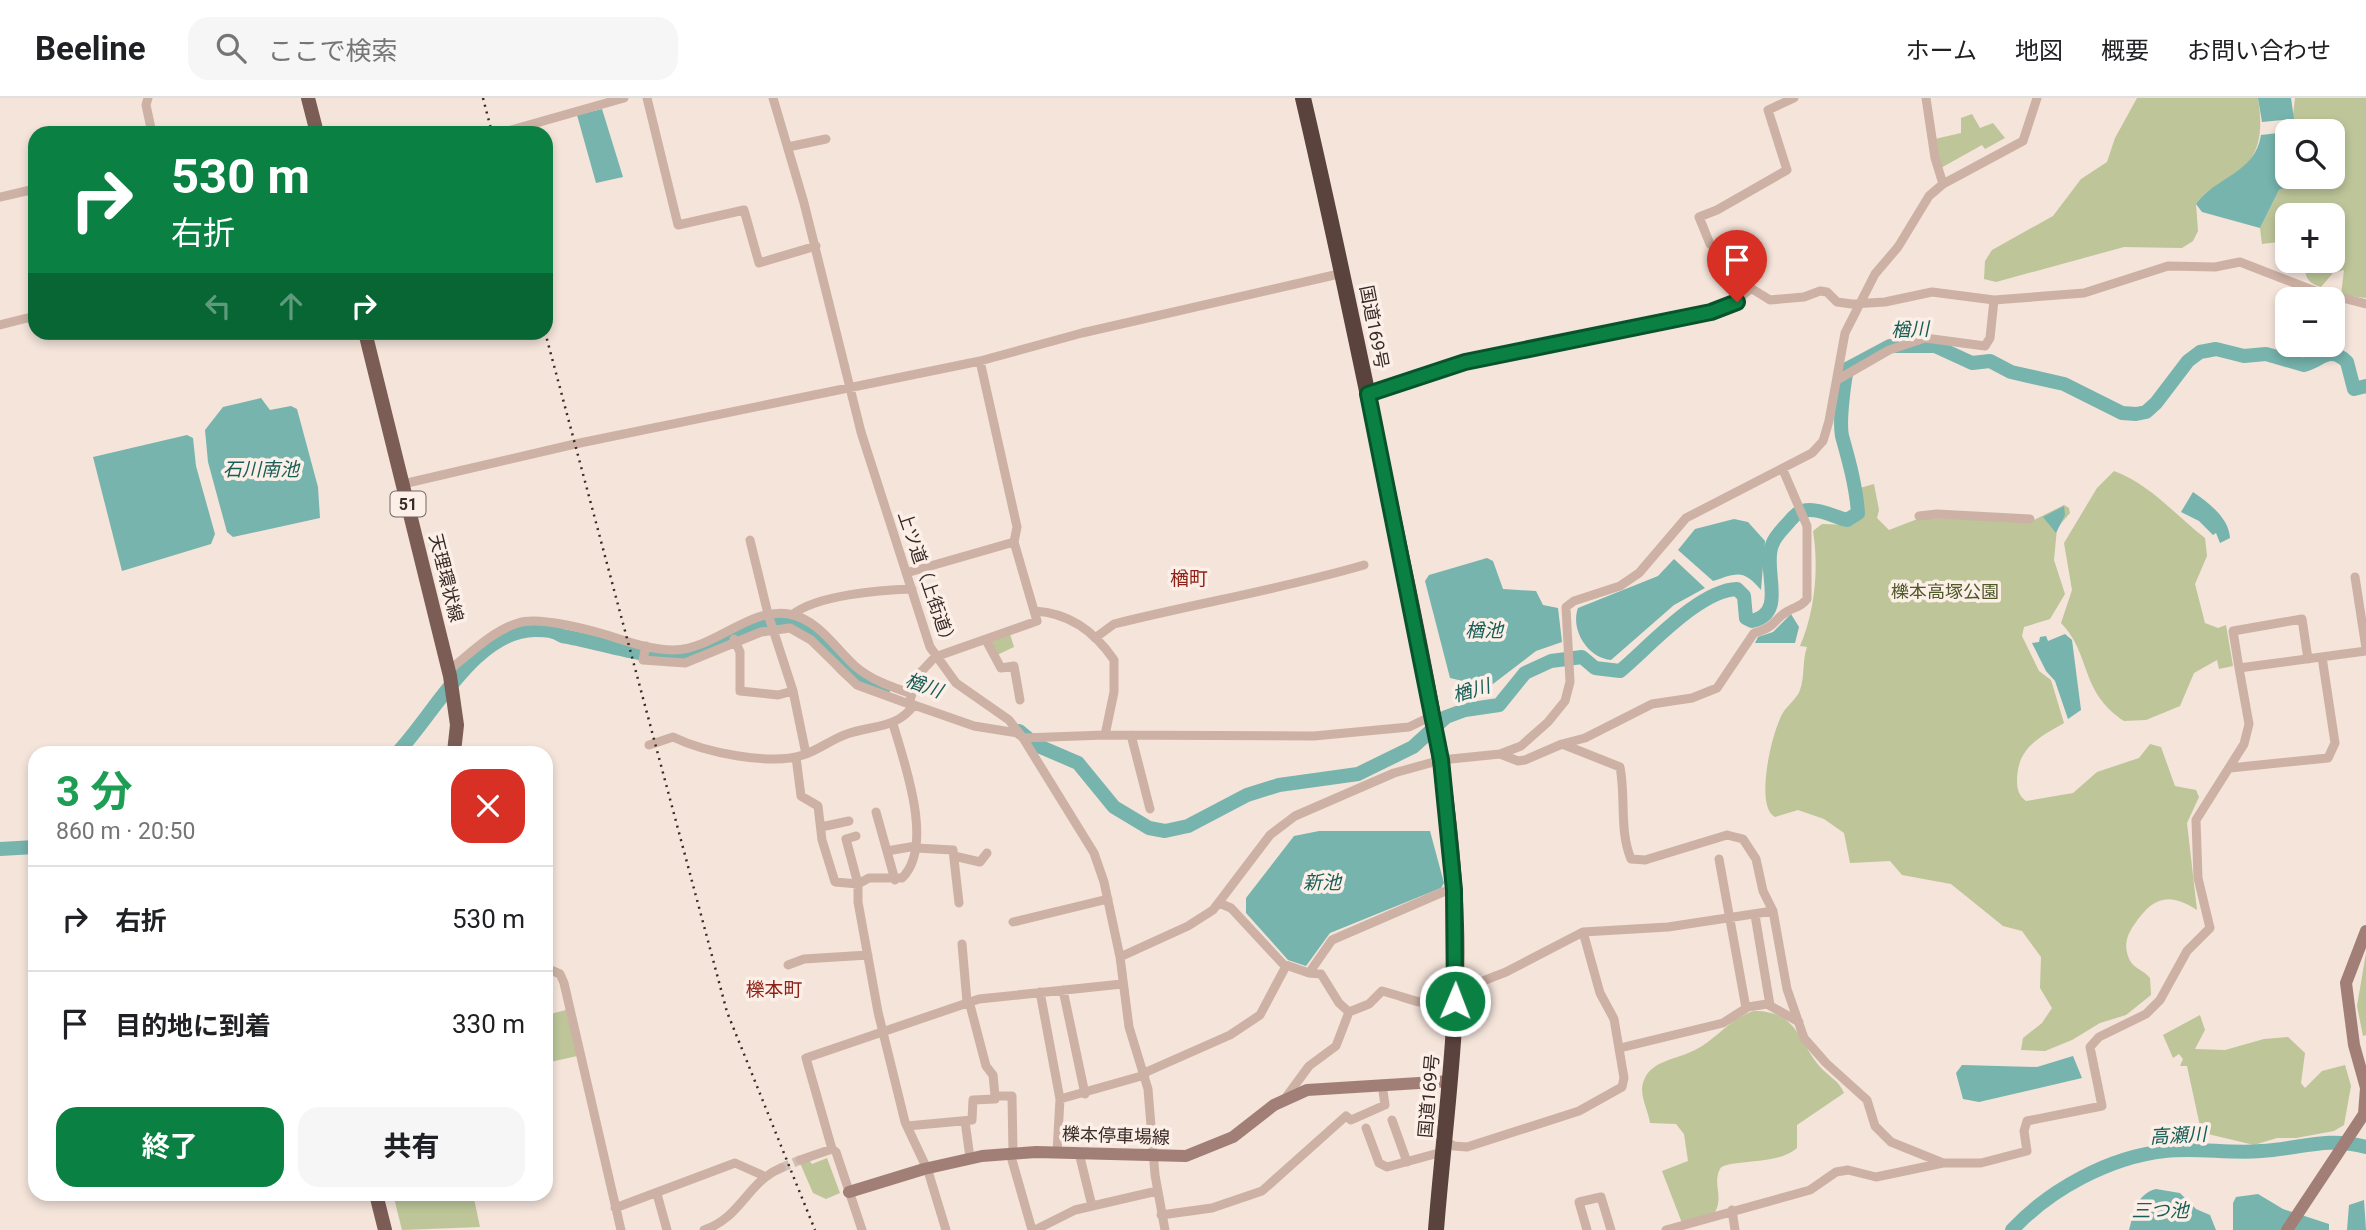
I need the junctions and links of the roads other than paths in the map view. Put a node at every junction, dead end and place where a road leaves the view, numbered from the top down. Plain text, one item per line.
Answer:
1 (148, 98) edge
2 (309, 98) edge
3 (624, 98) edge
4 (647, 98) edge
5 (773, 98) edge
6 (1303, 98) edge
7 (1794, 98) edge
8 (1926, 98) edge
9 (2037, 98) edge
10 (614, 99) edge
11 (150, 126) edge
12 (315, 126) edge
13 (523, 126) edge
14 (826, 139) dead end
15 (788, 147) junction
16 (1943, 184) junction
17 (28, 191) edge
18 (0, 197) edge
19 (816, 246) junction
20 (1343, 273) junction
21 (1750, 289) junction
22 (1994, 300) junction
23 (1862, 303) junction
24 (2366, 304) edge
25 (28, 318) edge
26 (0, 325) edge
27 (367, 340) edge
28 (980, 361) junction
29 (1837, 380) junction
30 (849, 390) junction
31 (1368, 394) junction
32 (1783, 470) junction
33 (403, 484) junction
34 (1919, 516) dead end
35 (2030, 519) dead end
36 (751, 540) dead end
37 (1014, 542) junction
38 (1364, 565) dead end
39 (906, 573) junction
40 (2355, 577) dead end
41 (912, 589) junction
42 (1035, 611) junction
43 (792, 615) junction
44 (771, 621) junction
45 (730, 631) junction
46 (1095, 638) junction
47 (986, 640) junction
48 (736, 643) junction
49 (646, 646) junction
50 (2366, 650) edge
51 (935, 657) junction
52 (2322, 657) junction
53 (2308, 659) junction
54 (2239, 668) junction
55 (449, 673) junction
56 (793, 691) junction
57 (911, 700) junction
58 (1020, 700) dead end
59 (1434, 715) junction
60 (893, 724) junction
61 (1021, 735) junction
62 (1105, 735) junction
63 (1131, 735) junction
64 (1562, 744) junction
65 (649, 745) dead end
66 (455, 746) edge
67 (806, 754) junction
68 (1500, 754) junction
69 (796, 757) junction
70 (1441, 760) junction
71 (2230, 768) junction
72 (1150, 809) dead end
73 (876, 812) dead end
74 (849, 821) dead end
75 (821, 827) junction
76 (856, 836) dead end
77 (916, 847) junction
78 (887, 851) junction
79 (986, 853) dead end
80 (954, 856) junction
81 (1719, 859) dead end
82 (895, 880) junction
83 (858, 884) junction
84 (1454, 890) junction
85 (1108, 898) junction
86 (959, 903) dead end
87 (1219, 903) junction
88 (1773, 911) junction
89 (1755, 915) junction
90 (1730, 919) junction
91 (1013, 922) dead end
92 (2366, 931) edge
93 (1583, 932) junction
94 (962, 944) dead end
95 (868, 955) junction
96 (1120, 957) junction
97 (788, 965) dead end
98 (1286, 966) junction
99 (553, 971) edge
100 (1309, 972) junction
101 (1122, 984) junction
102 (1063, 990) junction
103 (1040, 992) junction
104 (1456, 995) junction
105 (968, 1002) junction
106 (1770, 1005) junction
107 (1746, 1008) junction
108 (1349, 1012) junction
109 (1799, 1022) junction
110 (885, 1032) junction
111 (1620, 1048) junction
112 (1144, 1074) junction
113 (1451, 1081) junction
114 (1381, 1084) junction
115 (1086, 1094) junction
116 (995, 1096) junction
117 (1287, 1097) junction
118 (1060, 1099) junction
119 (1392, 1120) dead end
120 (965, 1121) junction
121 (906, 1126) junction
122 (1366, 1128) dead end
123 (832, 1149) junction
124 (1444, 1149) junction
125 (1058, 1152) junction
126 (1011, 1153) junction
127 (1079, 1153) junction
128 (1154, 1156) junction
129 (970, 1158) junction
130 (800, 1160) tunnel mouth
131 (1407, 1161) junction
132 (1943, 1163) junction
133 (780, 1168) tunnel mouth
134 (924, 1169) junction
135 (762, 1175) junction
136 (1157, 1191) junction
137 (849, 1192) junction
138 (657, 1194) junction
139 (378, 1201) edge
140 (1092, 1206) junction
141 (615, 1208) junction
142 (1732, 1210) junction
143 (1161, 1215) junction
144 (385, 1230) edge
145 (621, 1230) edge
146 (667, 1230) edge
147 (704, 1230) edge
148 (862, 1230) edge
149 (946, 1230) edge
150 (1034, 1230) edge
151 (1165, 1230) edge
152 (1436, 1230) edge
153 (1587, 1230) edge
154 (1611, 1230) edge
155 (1666, 1230) edge
156 (1735, 1230) edge
157 (2287, 1230) edge

1 - 11 street
2 - 12 main road
3 - 10 street
4 - 19 street
5 - 15 street, 上ツ道（上街道）
6 - 20 highway, 国道169号
7 - 21 street
8 - 16 street
9 - 16 street
10 - 13 street
14 - 15 street
15 - 19 street, 上ツ道（上街道）
16 - 23 street
17 - 18 street
19 - 30 street, 上ツ道（上街道）
20 - 28 street
20 - 31 highway, 国道169号
21 - 23 street
21 - 31 street
22 - 23 street
22 - 24 street
22 - 29 street
23 - 29 street
25 - 26 street
27 - 33 main road, 天理環状線 / 51
28 - 30 street
28 - 37 street
29 - 32 street
30 - 33 street
30 - 39 street, 上ツ道（上街道）
31 - 59 highway, 国道169号
32 - 64 street
32 - 68 street
33 - 55 main road, 天理環状線 / 51
34 - 35 street
36 - 44 street
37 - 39 street
37 - 42 street
38 - 46 street
39 - 41 street, 上ツ道（上街道）
40 - 50 street
41 - 43 street
41 - 51 street, 上ツ道（上街道）
42 - 46 street
42 - 47 street
43 - 44 street
43 - 57 street
44 - 45 street
44 - 48 street
44 - 56 street
44 - 57 street
45 - 48 street
45 - 49 street
46 - 62 street
47 - 51 street
47 - 58 street
48 - 49 street
48 - 56 street
49 - 55 street
50 - 52 street
51 - 57 street
51 - 61 street, 上ツ道（上街道）
52 - 53 street
52 - 71 street
53 - 54 street
53 - 54 street
54 - 71 street
55 - 66 main road, 天理環状線 / 51
56 - 67 street
57 - 60 street
57 - 61 street
59 - 63 street
59 - 70 highway, 国道169号
60 - 67 street
60 - 77 street
61 - 62 street
61 - 85 street, 上ツ道（上街道）
62 - 63 street
63 - 72 street
64 - 68 street
64 - 88 street
65 - 69 street
67 - 69 street
68 - 70 street
69 - 75 street
70 - 84 highway, 国道169号
70 - 87 street
71 - 132 street
73 - 78 street
74 - 75 street
75 - 83 street
76 - 83 street
77 - 78 street
77 - 80 street
77 - 82 street
78 - 82 street
79 - 80 street
80 - 86 street
81 - 90 street
82 - 83 street
83 - 95 street
84 - 100 street
84 - 104 highway, 国道169号
85 - 91 street
85 - 96 street, 上ツ道（上街道）
87 - 96 street
87 - 98 street
88 - 89 street
88 - 109 street
89 - 90 street
89 - 106 street
90 - 93 street
90 - 107 street
92 - 157 main road
93 - 104 street
93 - 111 street
94 - 105 street
95 - 97 street
95 - 110 street
96 - 101 street, 上ツ道（上街道）
98 - 100 street
98 - 112 street
99 - 141 street
100 - 108 street
101 - 102 street
101 - 112 street, 上ツ道（上街道）
102 - 103 street
102 - 115 street
103 - 105 street
103 - 118 street
104 - 108 street
104 - 113 highway, 国道169号
105 - 110 street
105 - 116 street
106 - 107 street
106 - 109 street
107 - 111 street
108 - 117 street
109 - 132 street
110 - 121 street
110 - 123 street
111 - 124 street
112 - 115 street
112 - 128 street, 上ツ道（上街道）
113 - 114 main road, 櫟本停車場線
113 - 124 highway, 国道169号
114 - 117 main road, 櫟本停車場線
114 - 143 street
115 - 118 street
116 - 120 street
116 - 126 street
117 - 128 main road, 櫟本停車場線
118 - 125 street
119 - 131 street
120 - 121 street
120 - 129 street
121 - 134 street
122 - 131 street
123 - 130 street
123 - 137 street
124 - 131 street
124 - 152 highway, 国道169号
125 - 126 main road, 櫟本停車場線
125 - 127 main road, 櫟本停車場線
126 - 129 main road, 櫟本停車場線
126 - 150 street
127 - 128 main road, 櫟本停車場線
127 - 140 street
128 - 136 street, 上ツ道（上街道）
129 - 134 main road, 櫟本停車場線
132 - 142 street
133 - 135 street
134 - 137 main road, 櫟本停車場線
134 - 149 street
135 - 138 street
135 - 147 street
136 - 140 street
136 - 143 street, 上ツ道（上街道）
137 - 148 street
138 - 141 street
138 - 146 street
139 - 144 main road
140 - 150 street
141 - 145 street
142 - 155 street
142 - 156 street
143 - 151 street, 上ツ道（上街道）
153 - 154 street

